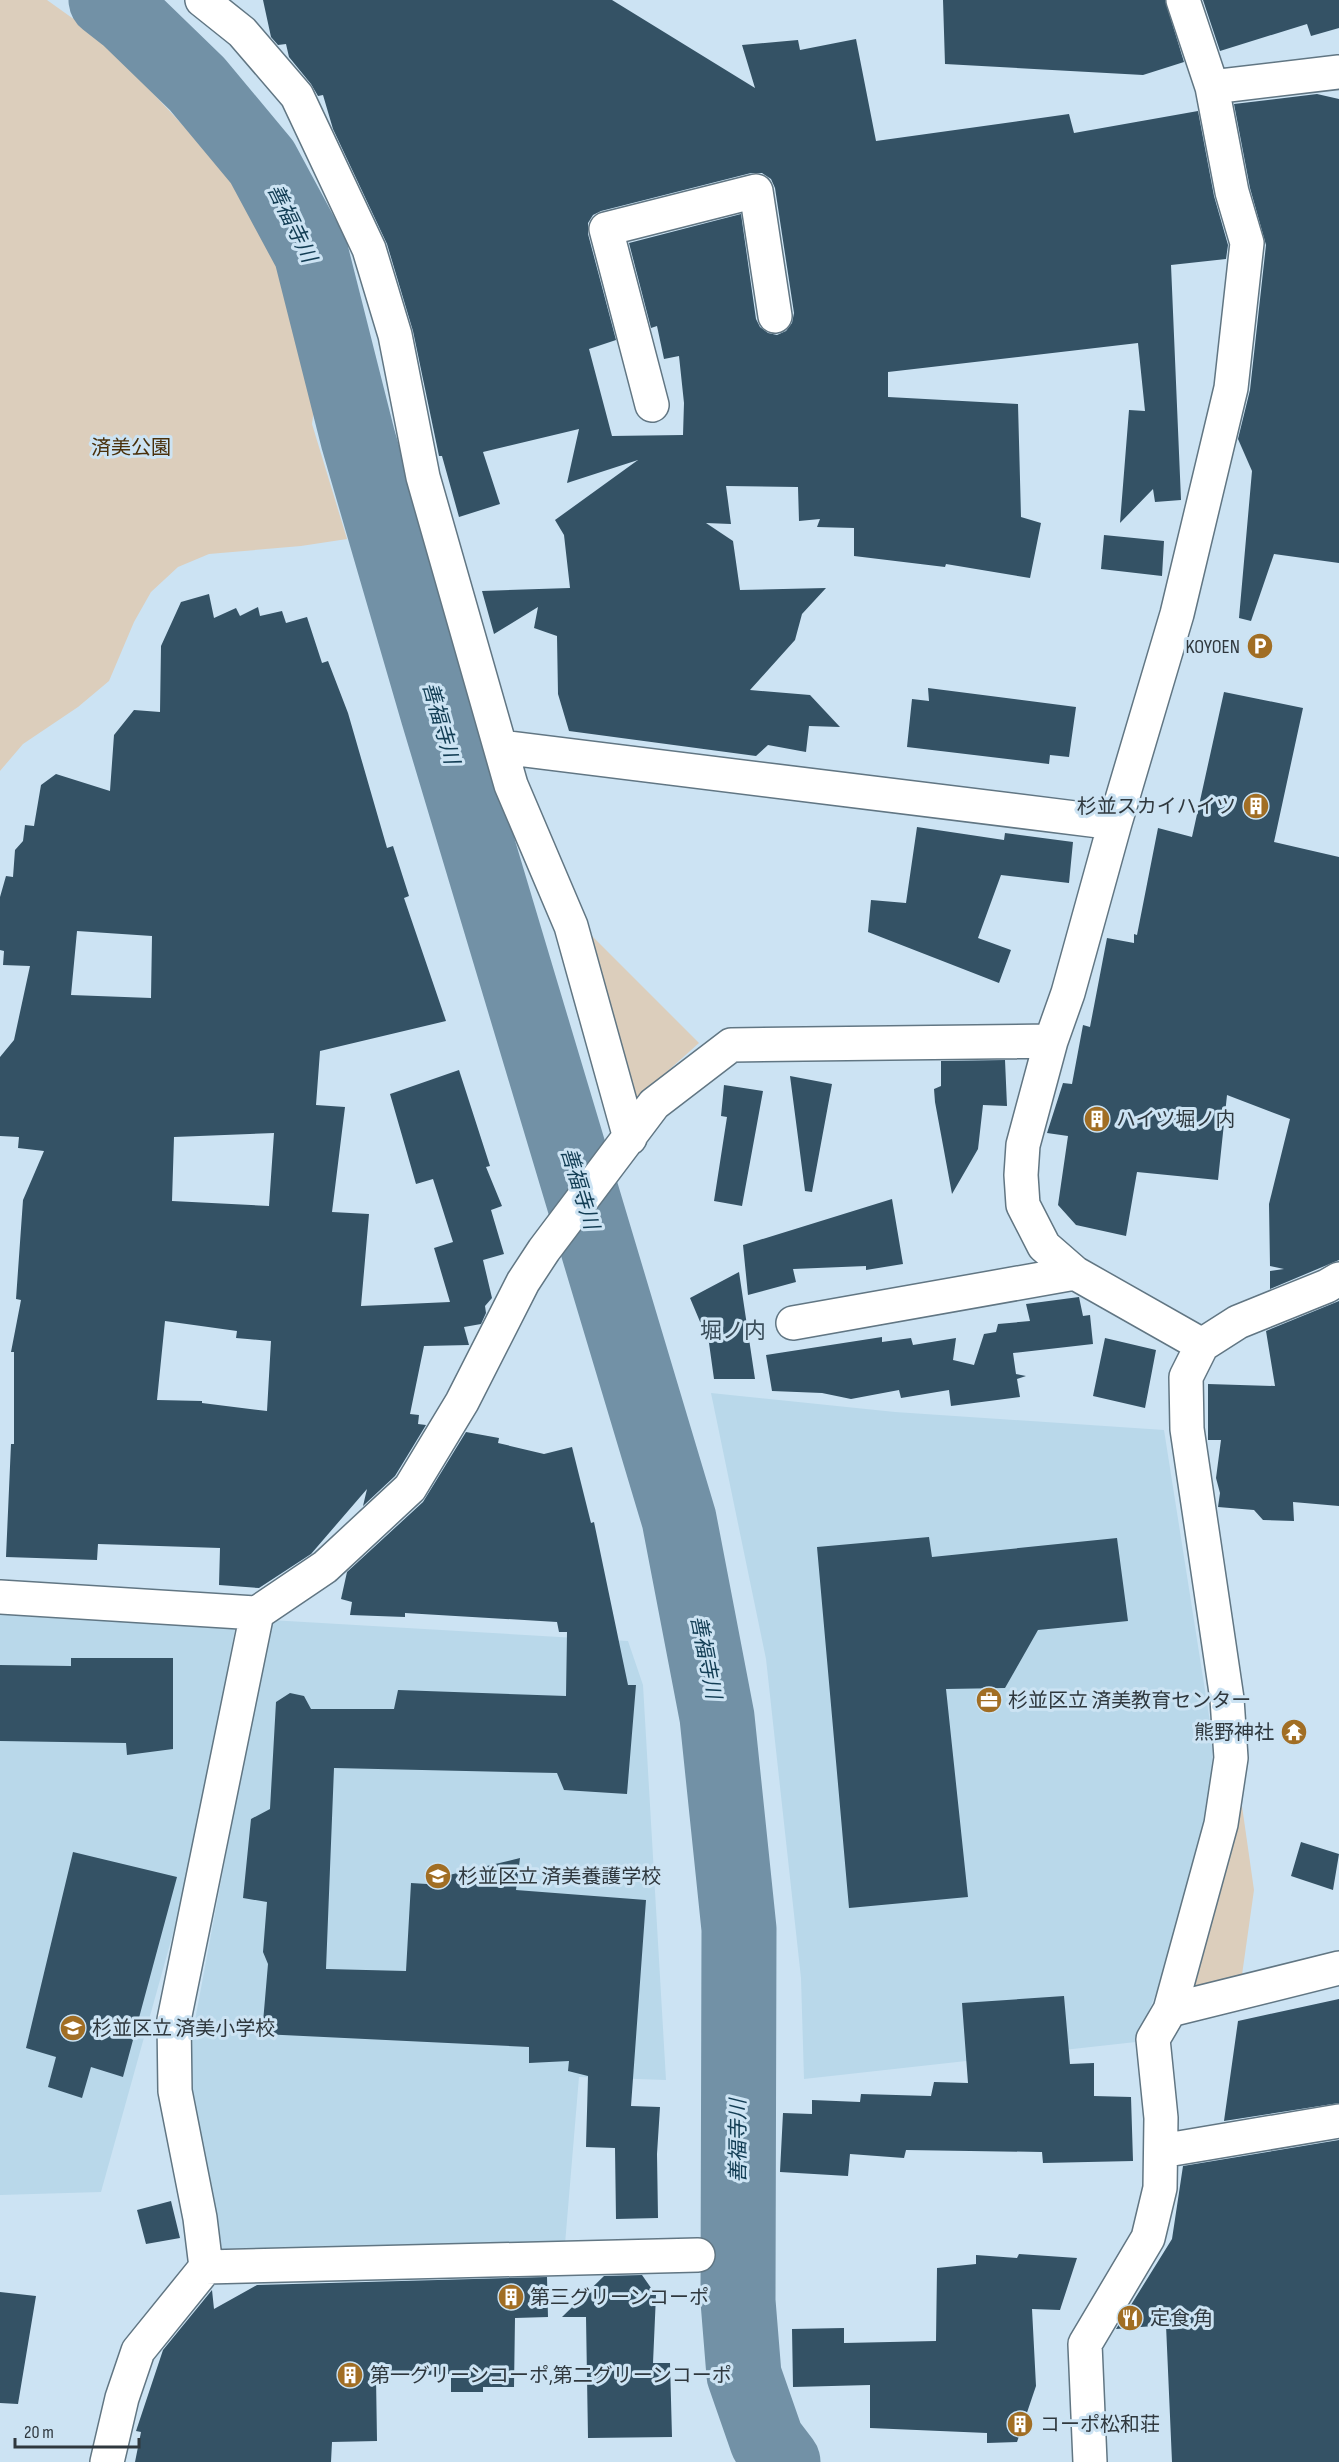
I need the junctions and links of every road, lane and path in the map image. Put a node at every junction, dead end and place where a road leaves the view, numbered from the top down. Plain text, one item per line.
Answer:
1 (202, 0) edge
2 (1183, 0) edge
3 (1339, 72) edge
4 (1212, 87) junction
5 (775, 316) dead end
6 (652, 405) dead end
7 (501, 747) junction
8 (1115, 823) junction
9 (1051, 1041) junction
10 (624, 1147) junction
11 (1075, 1273) junction
12 (1339, 1279) edge
13 (794, 1323) dead end
14 (1202, 1345) junction
15 (0, 1597) edge
16 (257, 1613) junction
17 (1339, 1968) edge
18 (1170, 2010) junction
19 (1339, 2121) edge
20 (1161, 2151) junction
21 (698, 2254) dead end
22 (206, 2266) junction
23 (107, 2462) edge
24 (1090, 2462) edge

1 - 7 street
2 - 4 street
3 - 4 street
4 - 8 street
5 - 6 street
7 - 8 street
7 - 10 street
8 - 9 street
9 - 10 street
9 - 11 street
10 - 16 street
11 - 13 street
11 - 14 street
12 - 14 street
14 - 18 street
15 - 16 street
16 - 22 street
17 - 18 street
18 - 20 street
19 - 20 street
20 - 24 street
21 - 22 street
22 - 23 street

